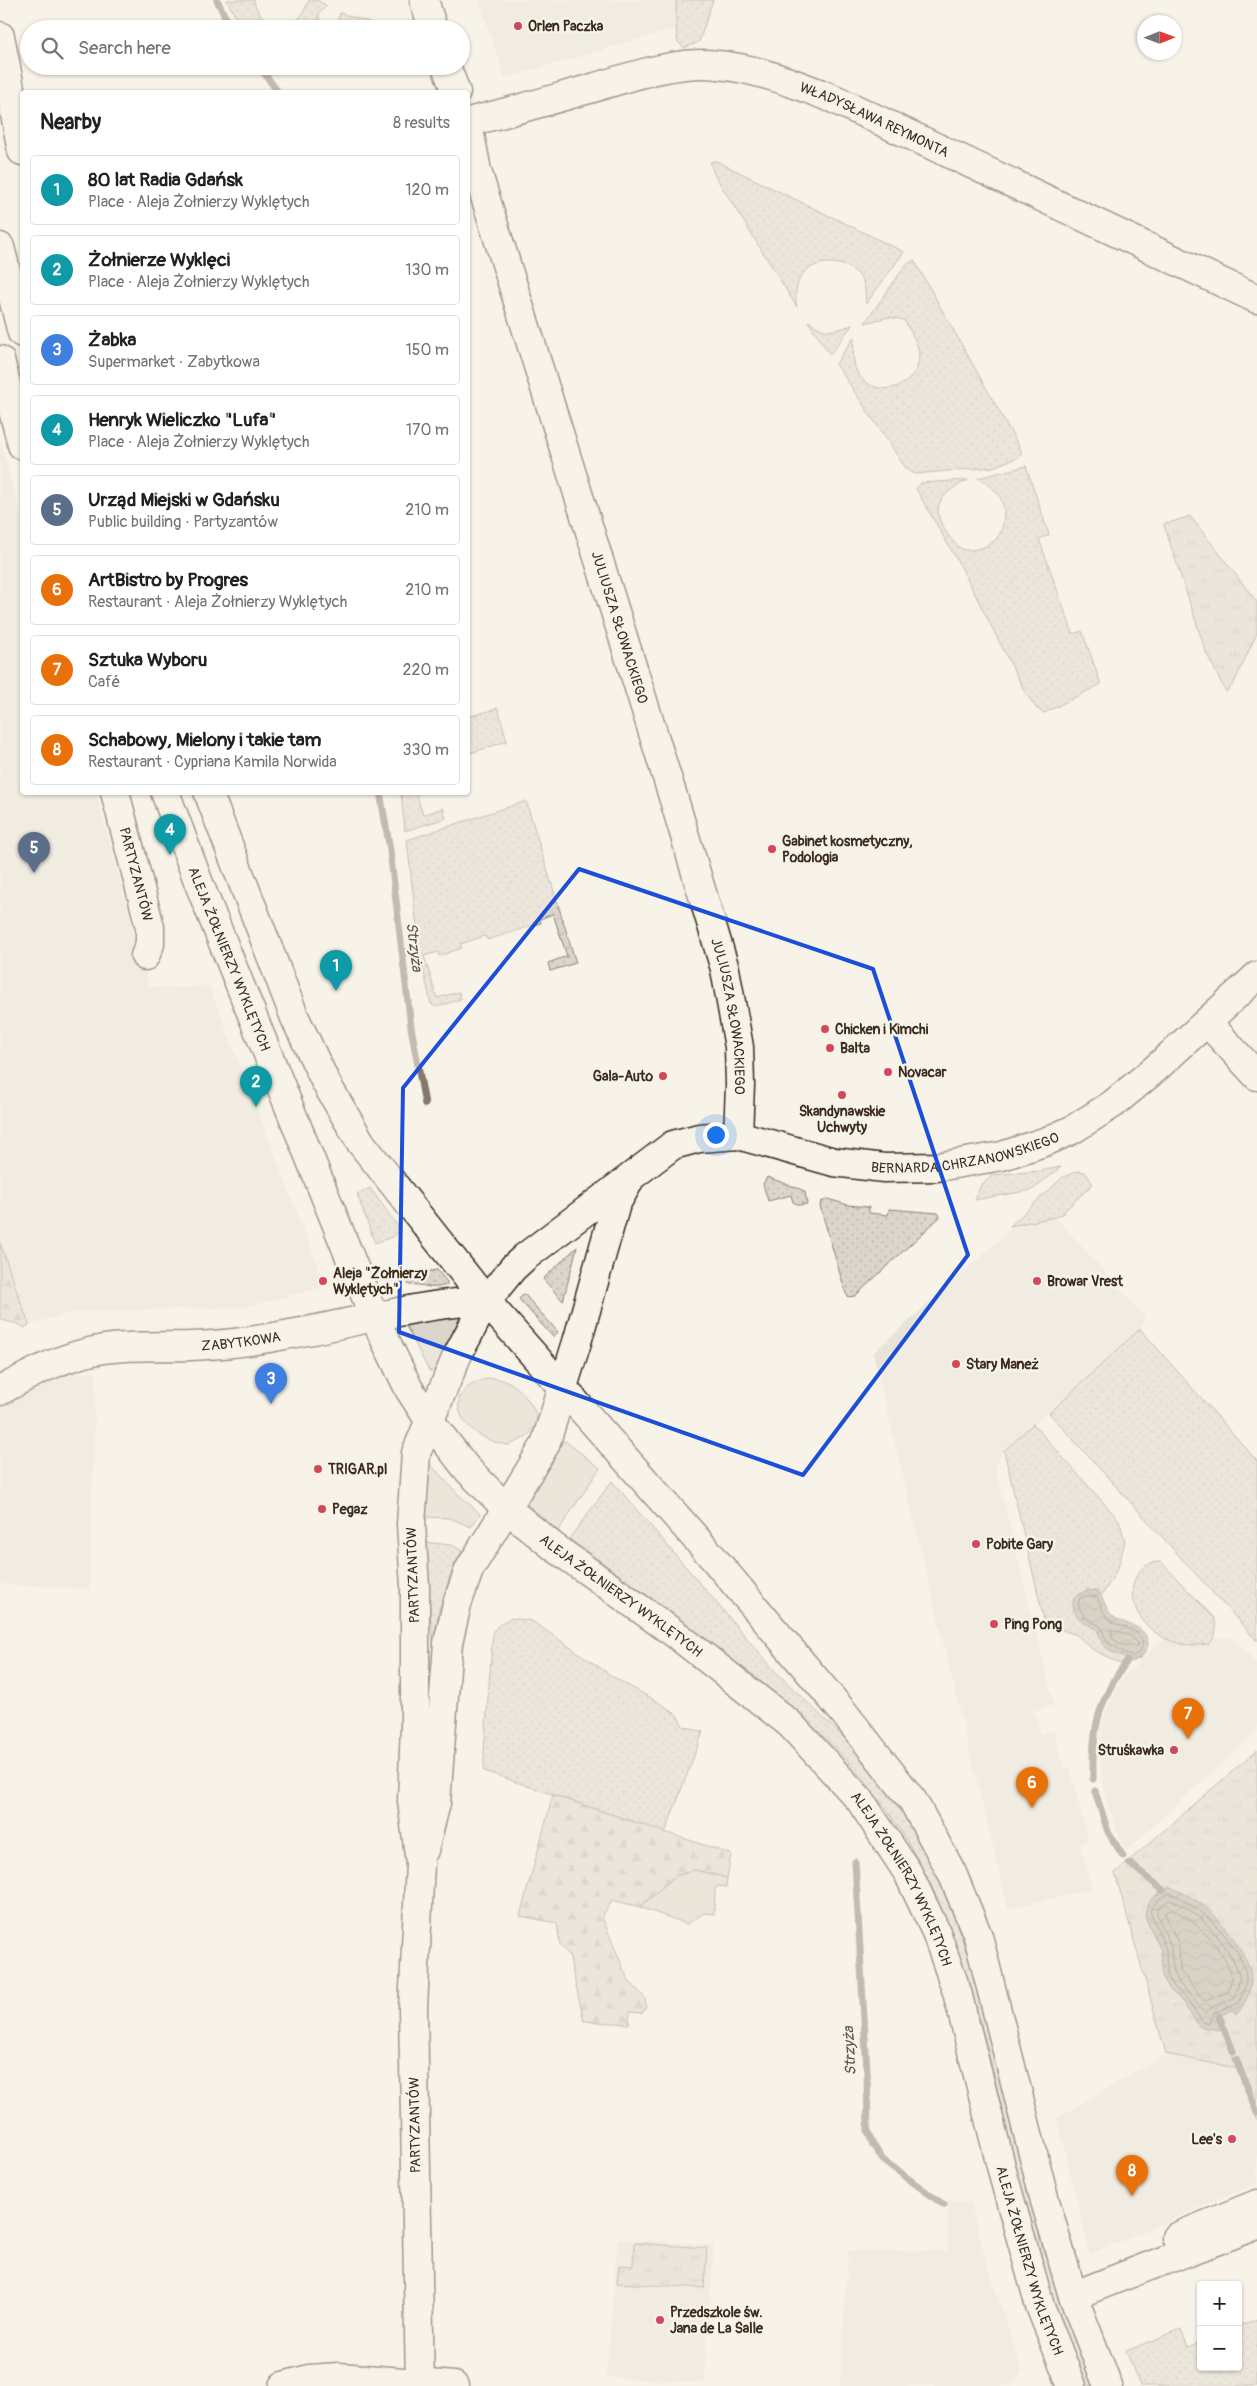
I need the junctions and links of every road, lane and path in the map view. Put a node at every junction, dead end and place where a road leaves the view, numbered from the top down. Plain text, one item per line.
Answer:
1 (424, 0) edge
2 (430, 20) edge
3 (0, 36) edge
4 (449, 75) edge
5 (455, 90) edge
6 (470, 122) edge
7 (470, 134) edge
8 (20, 141) edge
9 (0, 247) edge
10 (1257, 299) edge
11 (20, 325) edge
12 (0, 360) edge
13 (20, 437) edge
14 (116, 795) edge
15 (166, 795) edge
16 (209, 795) edge
17 (145, 956) dead end
18 (1257, 976) edge
19 (1207, 1022) junction
20 (1257, 1076) edge
21 (738, 1136) junction
22 (632, 1178) junction
23 (486, 1301) junction
24 (374, 1317) junction
25 (563, 1389) junction
26 (0, 1391) edge
27 (429, 1420) junction
28 (506, 1508) junction
29 (420, 1863) junction
30 (1257, 2204) edge
31 (1257, 2225) edge
32 (1144, 2266) junction
33 (1073, 2296) junction
34 (420, 2385) edge
35 (283, 2386) edge
36 (454, 2386) edge
37 (1072, 2386) edge
38 (1108, 2386) edge

1 - 2 street
3 - 8 street
4 - 5 street
6 - 10 street, WŁADYSŁAWA REYMONTA
7 - 21 street, JULIUSZA SŁOWACKIEGO
9 - 11 street
12 - 13 street
14 - 17 street, PARTYZANTÓW
15 - 24 street, ALEJA ŻOŁNIERZY WYKLĘTYCH
16 - 23 street
18 - 19 street, BERNARDA CHRZANOWSKIEGO
19 - 20 street
19 - 21 street, BERNARDA CHRZANOWSKIEGO
21 - 22 street, BERNARDA CHRZANOWSKIEGO
22 - 23 street, BERNARDA CHRZANOWSKIEGO
22 - 25 street, BERNARDA CHRZANOWSKIEGO
23 - 24 street, ZABYTKOWA
23 - 25 street
23 - 27 street, PARTYZANTÓW
24 - 26 street, ZABYTKOWA
24 - 27 street, ALEJA ŻOŁNIERZY WYKLĘTYCH
25 - 28 street, PARTYZANTÓW
25 - 33 street
27 - 28 street, ALEJA ŻOŁNIERZY WYKLĘTYCH
27 - 29 street, PARTYZANTÓW
28 - 29 street, PARTYZANTÓW
28 - 37 street, ALEJA ŻOŁNIERZY WYKLĘTYCH
29 - 34 street, PARTYZANTÓW
30 - 32 street
31 - 32 street
32 - 33 street
33 - 38 street
34 - 35 street
34 - 36 street

